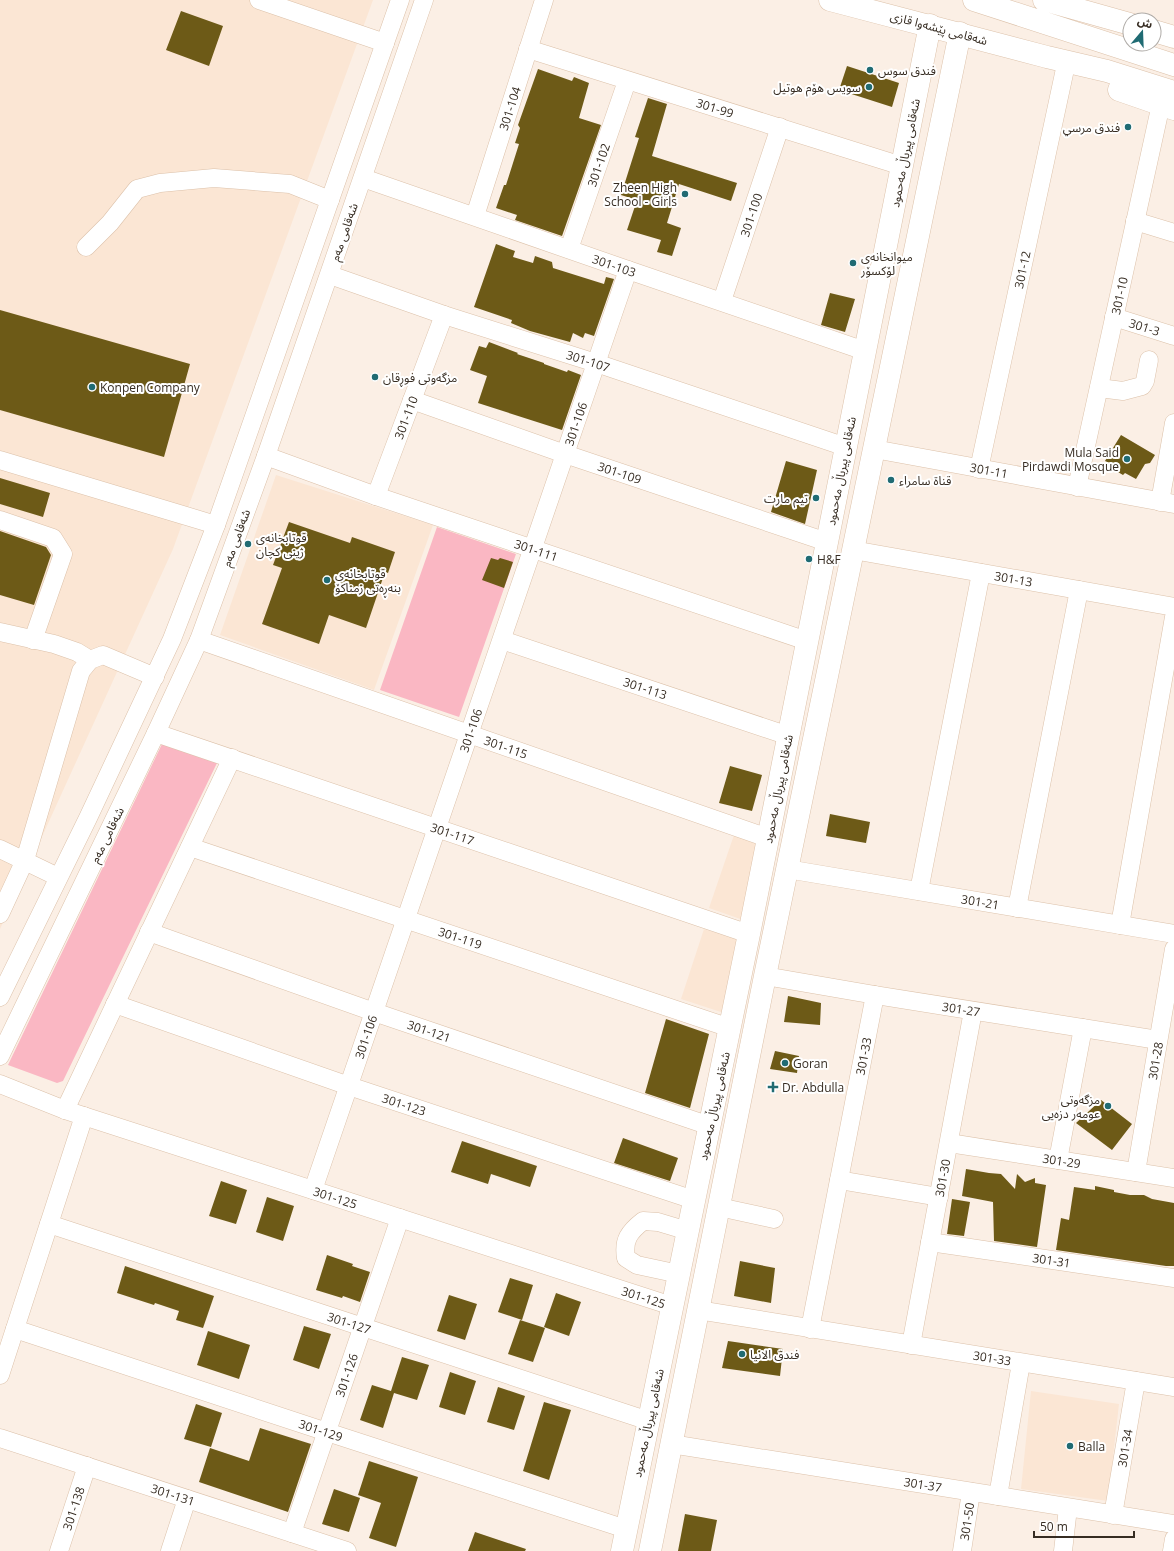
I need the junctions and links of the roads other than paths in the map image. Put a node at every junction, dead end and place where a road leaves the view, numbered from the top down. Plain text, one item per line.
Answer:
1 (259, 0) edge
2 (400, 0) edge
3 (424, 0) edge
4 (544, 0) edge
5 (830, 0) edge
6 (974, 0) edge
7 (1044, 0) edge
8 (1122, 22) edge
9 (930, 25) junction
10 (960, 33) junction
11 (1162, 33) edge
12 (1174, 37) edge
13 (385, 43) junction
14 (528, 49) junction
15 (1047, 57) junction
16 (1174, 65) edge
17 (1065, 69) junction
18 (627, 80) junction
19 (916, 94) junction
20 (946, 101) junction
21 (1170, 102) edge
22 (780, 127) junction
23 (902, 166) junction
24 (363, 178) junction
25 (330, 200) junction
26 (475, 216) junction
27 (1135, 221) junction
28 (1174, 233) edge
29 (86, 247) dead end
30 (569, 249) junction
31 (628, 270) junction
32 (330, 275) junction
33 (722, 301) junction
34 (444, 315) junction
35 (1114, 317) junction
36 (1174, 336) edge
37 (865, 350) junction
38 (1150, 360) dead end
39 (596, 363) junction
40 (1099, 388) junction
41 (412, 400) junction
42 (1174, 423) edge
43 (846, 447) junction
44 (874, 449) junction
45 (565, 454) junction
46 (266, 456) junction
47 (0, 460) edge
48 (979, 469) junction
49 (1077, 487) junction
50 (376, 496) junction
51 (1167, 503) edge
52 (0, 520) edge
53 (216, 525) junction
54 (827, 542) junction
55 (533, 549) junction
56 (853, 550) junction
57 (980, 573) junction
58 (1079, 590) junction
59 (1174, 606) edge
60 (1174, 617) edge
61 (0, 632) edge
62 (33, 640) junction
63 (199, 640) junction
64 (502, 640) junction
65 (808, 641) junction
66 (90, 660) junction
67 (155, 677) junction
68 (156, 733) junction
69 (470, 733) junction
70 (789, 736) junction
71 (232, 758) junction
72 (88, 818) junction
73 (110, 828) junction
74 (437, 828) junction
75 (768, 838) junction
76 (190, 847) junction
77 (0, 849) edge
78 (25, 860) junction
79 (787, 869) junction
80 (58, 878) junction
81 (919, 891) junction
82 (1017, 908) junction
83 (0, 914) edge
84 (406, 920) junction
85 (1120, 925) junction
86 (149, 932) junction
87 (749, 934) junction
88 (1174, 934) edge
89 (1174, 949) edge
90 (765, 976) junction
91 (0, 995) edge
92 (875, 995) junction
93 (115, 1004) junction
94 (973, 1011) junction
95 (374, 1012) junction
96 (730, 1028) junction
97 (1083, 1028) junction
98 (1158, 1040) junction
99 (0, 1056) edge
100 (0, 1084) edge
101 (349, 1086) junction
102 (64, 1110) junction
103 (84, 1116) junction
104 (710, 1126) junction
105 (949, 1143) junction
106 (1058, 1160) junction
107 (702, 1162) junction
108 (727, 1167) junction
109 (1136, 1172) junction
110 (1174, 1178) edge
111 (839, 1180) junction
112 (313, 1190) junction
113 (939, 1196) junction
114 (694, 1200) junction
115 (719, 1207) junction
116 (400, 1218) junction
117 (774, 1219) dead end
118 (49, 1224) junction
119 (688, 1230) junction
120 (930, 1242) junction
121 (637, 1265) junction
122 (679, 1274) junction
123 (1174, 1278) edge
124 (628, 1292) junction
125 (672, 1306) junction
126 (698, 1310) junction
127 (363, 1326) junction
128 (15, 1329) junction
129 (810, 1329) junction
130 (911, 1345) junction
131 (1021, 1363) junction
132 (0, 1375) edge
133 (1136, 1381) junction
134 (1174, 1387) edge
135 (648, 1421) junction
136 (327, 1432) junction
137 (0, 1438) edge
138 (671, 1444) junction
139 (87, 1466) junction
140 (971, 1492) junction
141 (998, 1496) junction
142 (187, 1499) junction
143 (1068, 1508) junction
144 (1112, 1515) junction
145 (1174, 1524) edge
146 (626, 1529) junction
147 (292, 1533) junction
148 (1174, 1540) edge
149 (59, 1551) edge
150 (170, 1551) edge
151 (347, 1551) edge
152 (622, 1551) edge
153 (650, 1551) edge
154 (962, 1551) edge
155 (1063, 1551) edge
156 (1172, 1551) edge

1 - 13 street
2 - 13 street, شەقامی مەم
3 - 24 street, شەقامی مەم
4 - 14 street, 301-104
5 - 9 main road, شەقامی پێشەوا قازی
6 - 16 main road
7 - 8 main road
9 - 10 main road, شەقامی پێشەوا قازی
9 - 19 main road, شەقامی پیرباڵ مەحمود
10 - 15 main road, شەقامی پێشەوا قازی
10 - 20 main road, شەقامی پیرباڵ مەحمود
11 - 12 main road
13 - 25 street, شەقامی مەم
14 - 18 street, 301-99
14 - 26 street, 301-104
15 - 17 main road, شەقامی پێشەوا قازی
15 - 21 main road, شەقامی پێشەوا قازی
17 - 21 main road, شەقامی پێشەوا قازی
17 - 48 street, 301-12
18 - 22 street, 301-99
18 - 30 street, 301-102
19 - 20 main road
19 - 23 main road, شەقامی پیرباڵ مەحمود
20 - 44 main road, شەقامی پیرباڵ مەحمود
21 - 27 street, 301-10
22 - 23 street, 301-99
22 - 33 street, 301-100
23 - 37 main road, شەقامی پیرباڵ مەحمود
24 - 26 street, 301-103
24 - 32 street, شەقامی مەم
25 - 29 street
25 - 53 street, شەقامی مەم
26 - 30 street, 301-103
27 - 28 street
27 - 35 street, 301-10
30 - 31 street, 301-103
31 - 33 street, 301-103
31 - 39 street, 301-106
32 - 34 street, 301-107
32 - 46 street, شەقامی مەم
33 - 37 street, 301-103
34 - 39 street, 301-107
34 - 41 street, 301-110
35 - 36 street, 301-3
35 - 40 street, 301-10
37 - 43 main road, شەقامی پیرباڵ مەحمود
38 - 40 street
39 - 43 street, 301-107
39 - 45 street, 301-106
40 - 49 street, 301-10
41 - 45 street, 301-109
41 - 50 street, 301-110
42 - 51 street
43 - 54 main road, شەقامی پیرباڵ مەحمود
44 - 48 street, 301-11
44 - 56 main road, شەقامی پیرباڵ مەحمود
45 - 54 street, 301-109
45 - 55 street, 301-106
46 - 50 street, 301-111
46 - 63 street, شەقامی مەم
47 - 53 street
48 - 49 street, 301-11
49 - 51 street, 301-11
50 - 55 street, 301-111
52 - 62 street
53 - 67 street, شەقامی مەم
54 - 65 main road, شەقامی پیرباڵ مەحمود
55 - 64 street, 301-106
55 - 65 street, 301-111
56 - 57 street, 301-13
56 - 79 main road, شەقامی پیرباڵ مەحمود
57 - 58 street, 301-13
57 - 81 street
58 - 59 street, 301-13
58 - 82 street
60 - 85 street
61 - 62 street
62 - 66 street
63 - 68 street, شەقامی مەم
63 - 69 street, 301-115
64 - 69 street, 301-106
64 - 70 street, 301-113
65 - 70 main road, شەقامی پیرباڵ مەحمود
66 - 67 street
66 - 78 street
67 - 72 street, شەقامی مەم
68 - 71 street, 301-117
68 - 73 street, شەقامی مەم
69 - 74 street, 301-106
69 - 75 street, 301-115
70 - 75 main road, شەقامی پیرباڵ مەحمود
71 - 74 street, 301-117
71 - 76 street
72 - 73 street
72 - 80 street, شەقامی مەم
73 - 99 street, شەقامی مەم
74 - 84 street, 301-106
74 - 87 street, 301-117
75 - 87 main road, شەقامی پیرباڵ مەحمود
76 - 84 street, 301-119
76 - 86 street
77 - 78 street
78 - 80 street
78 - 83 street
79 - 81 street, 301-21
79 - 90 main road, شەقامی پیرباڵ مەحمود
80 - 91 street, شەقامی مەم
81 - 82 street, 301-21
82 - 85 street, 301-21
84 - 95 street, 301-106
84 - 96 street, 301-119
85 - 88 street, 301-21
86 - 93 street
86 - 95 street, 301-121
87 - 96 main road, شەقامی پیرباڵ مەحمود
89 - 98 street, 301-28
90 - 92 street, 301-27
90 - 108 main road, شەقامی پیرباڵ مەحمود
92 - 94 street, 301-27
92 - 111 street, 301-33
93 - 101 street, 301-123
93 - 102 street
94 - 97 street, 301-27
94 - 105 street, 301-30
95 - 101 street, 301-106
95 - 104 street, 301-121
96 - 104 main road, شەقامی پیرباڵ مەحمود
97 - 98 street, 301-27
97 - 106 street
98 - 109 street, 301-28
100 - 102 street, 301-125
101 - 112 street, 301-106
101 - 114 street, 301-123
102 - 103 street, 301-125
103 - 112 street, 301-125
103 - 118 street
104 - 107 main road, شەقامی پیرباڵ مەحمود
105 - 106 street, 301-29
105 - 113 street, 301-30
106 - 109 street, 301-29
107 - 108 main road
107 - 114 main road, شەقامی پیرباڵ مەحمود
108 - 115 main road, شەقامی پیرباڵ مەحمود
109 - 110 street, 301-29
111 - 113 street
111 - 129 street, 301-33
112 - 116 street, 301-125
113 - 120 street, 301-30
114 - 119 main road, شەقامی پیرباڵ مەحمود
115 - 117 street
115 - 126 main road, شەقامی پیرباڵ مەحمود
116 - 124 street, 301-125
116 - 127 street, 301-126
118 - 127 street, 301-127
118 - 128 street
119 - 121 street
119 - 122 main road, شەقامی پیرباڵ مەحمود
120 - 123 street, 301-31
120 - 130 street, 301-30
121 - 122 street
121 - 124 street
122 - 125 main road, شەقامی پیرباڵ مەحمود
124 - 125 street, 301-125
125 - 135 main road, شەقامی پیرباڵ مەحمود
126 - 129 street, 301-33
126 - 138 main road, شەقامی پیرباڵ مەحمود
127 - 135 street, 301-127
127 - 136 street, 301-126
128 - 132 street
128 - 136 street, 301-129
129 - 130 street, 301-33
130 - 131 street, 301-33
131 - 133 street, 301-33
131 - 141 street
133 - 134 street, 301-33
133 - 144 street, 301-34
135 - 146 main road, شەقامی پیرباڵ مەحمود
136 - 146 street, 301-129
136 - 147 street, 301-126
137 - 139 street, 301-131
138 - 140 street, 301-37
138 - 153 main road, شەقامی پیرباڵ مەحمود
139 - 142 street, 301-131
139 - 149 street, 301-138
140 - 141 street, 301-37
140 - 154 street, 301-50
141 - 143 street, 301-37
142 - 147 street, 301-131
142 - 150 street
143 - 144 street, 301-37
143 - 155 street
144 - 145 street, 301-37
146 - 152 main road, شەقامی پیرباڵ مەحمود
147 - 151 street, 301-131
148 - 156 street

